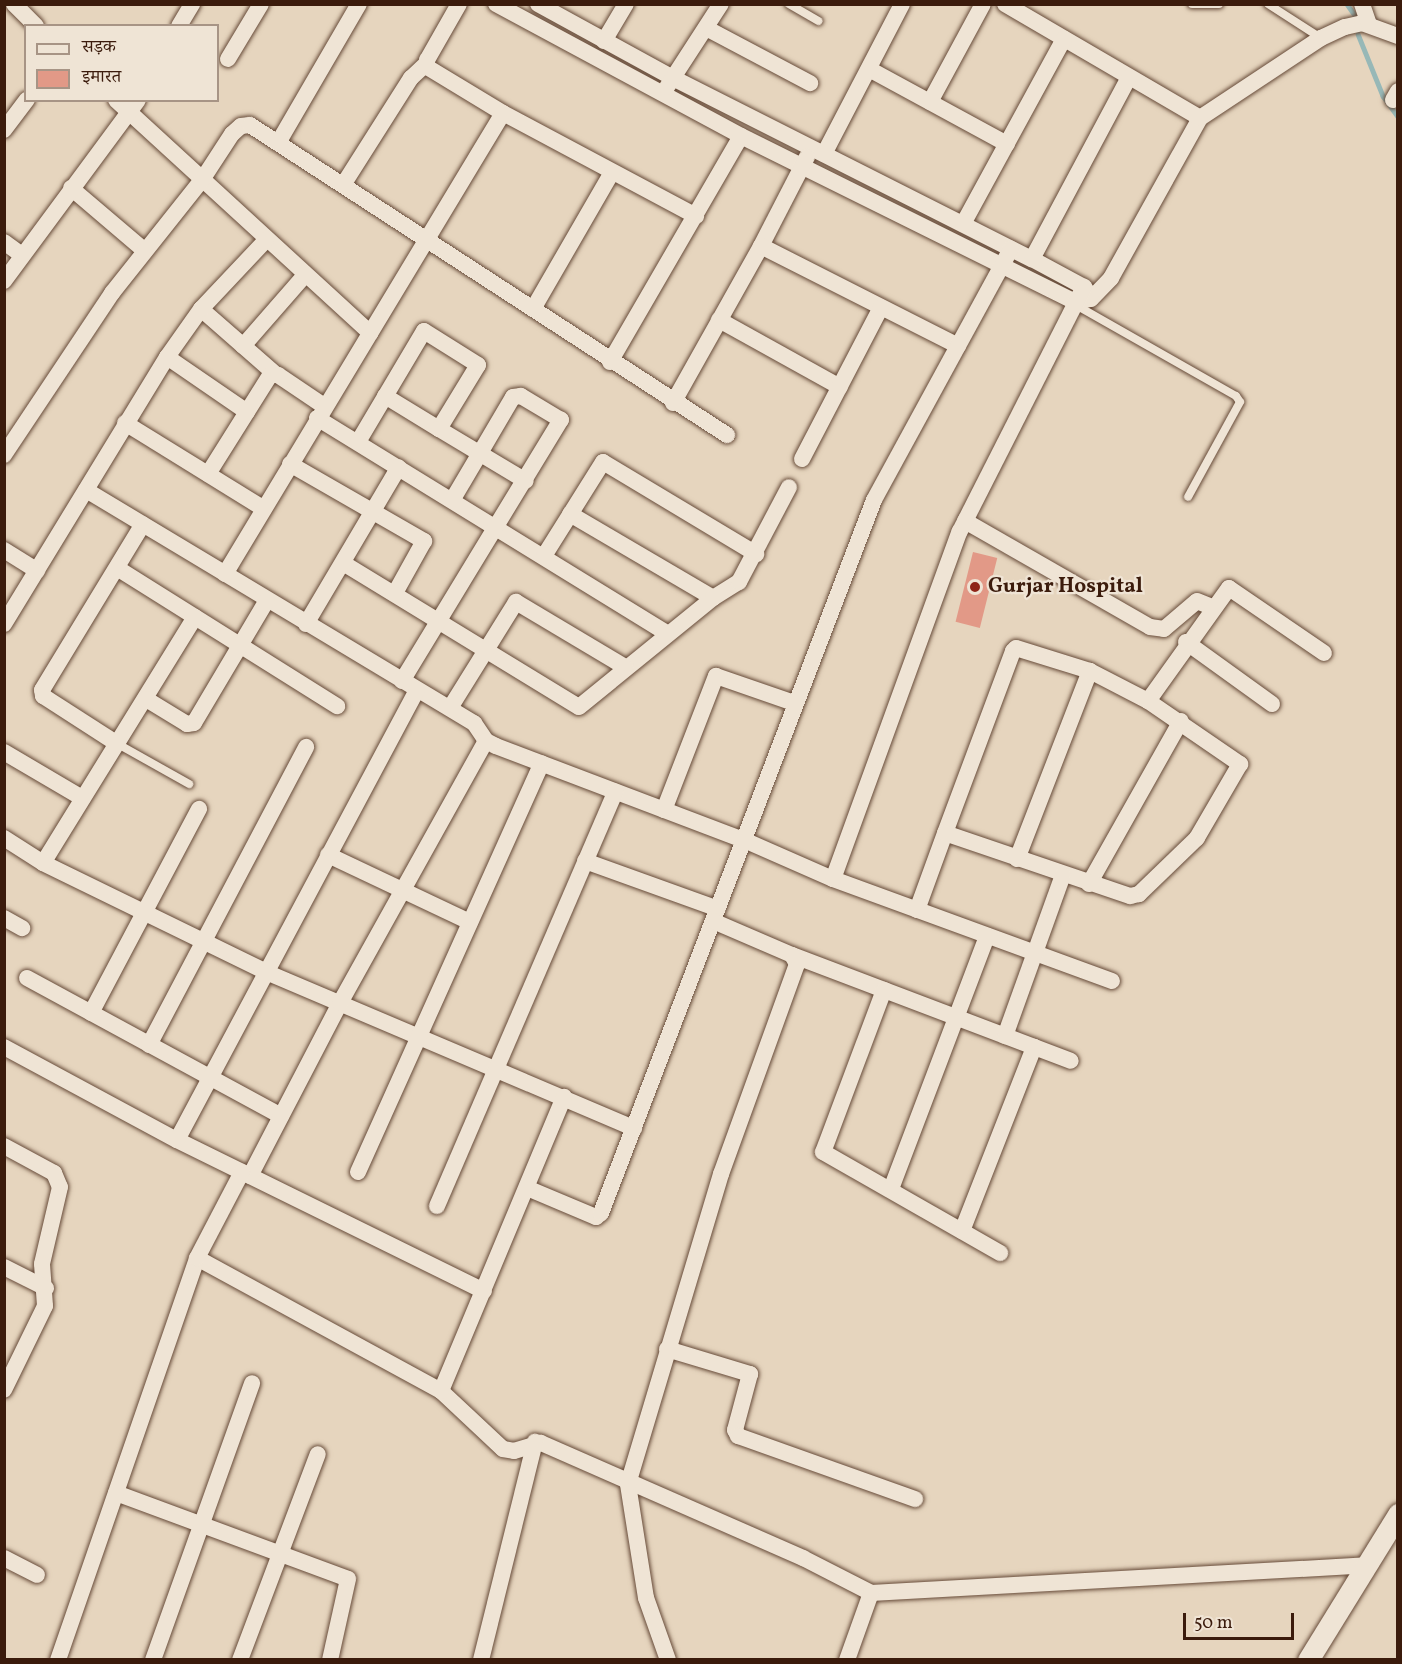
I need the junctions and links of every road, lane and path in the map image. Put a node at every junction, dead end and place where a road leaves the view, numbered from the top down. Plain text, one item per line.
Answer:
1 (13, 4) edge
2 (192, 4) edge
3 (261, 4) edge
4 (359, 4) edge
5 (459, 4) edge
6 (496, 4) edge
7 (538, 4) edge
8 (626, 4) edge
9 (721, 4) edge
10 (789, 4) edge
11 (902, 4) edge
12 (983, 4) edge
13 (1005, 4) edge
14 (1192, 4) edge
15 (1219, 4) edge
16 (1268, 4) edge
17 (1362, 4) edge
18 (4, 13) edge
19 (818, 21) dead end
20 (34, 24) edge
21 (180, 24) edge
22 (1369, 24) junction
23 (706, 28) junction
24 (1398, 36) edge
25 (1321, 38) junction
26 (1064, 39) junction
27 (604, 41) junction
28 (228, 59) dead end
29 (426, 64) junction
30 (868, 69) junction
31 (1130, 77) junction
32 (673, 78) junction
33 (810, 83) dead end
34 (663, 94) junction
35 (25, 102) edge
36 (930, 102) junction
37 (134, 107) edge
38 (503, 113) junction
39 (1200, 118) junction
40 (4, 130) edge
41 (741, 136) junction
42 (278, 143) junction
43 (1007, 144) junction
44 (818, 151) junction
45 (802, 167) junction
46 (612, 171) junction
47 (202, 180) junction
48 (343, 185) junction
49 (71, 188) junction
50 (696, 216) junction
51 (963, 224) junction
52 (266, 240) junction
53 (426, 241) junction
54 (4, 242) edge
55 (761, 246) junction
56 (145, 251) junction
57 (22, 255) junction
58 (1007, 256) junction
59 (1032, 259) junction
60 (304, 275) junction
61 (4, 281) edge
62 (1081, 298) junction
63 (881, 307) junction
64 (201, 309) junction
65 (533, 309) junction
66 (719, 320) junction
67 (370, 333) junction
68 (243, 346) junction
69 (958, 346) junction
70 (166, 357) junction
71 (610, 362) junction
72 (274, 373) junction
73 (840, 387) junction
74 (385, 396) junction
75 (673, 403) junction
76 (247, 412) junction
77 (321, 412) junction
78 (125, 423) junction
79 (439, 429) junction
80 (727, 435) dead end
81 (358, 442) junction
82 (7, 444) edge
83 (480, 453) junction
84 (802, 459) dead end
85 (290, 464) junction
86 (399, 467) junction
87 (208, 474) junction
88 (526, 481) junction
89 (789, 487) dead end
90 (86, 490) junction
91 (1188, 497) dead end
92 (453, 499) junction
93 (264, 509) junction
94 (373, 511) junction
95 (570, 514) junction
96 (965, 521) junction
97 (142, 524) junction
98 (498, 527) junction
99 (4, 550) edge
100 (756, 554) junction
101 (544, 556) junction
102 (343, 563) junction
103 (117, 567) junction
104 (37, 571) junction
105 (225, 574) junction
106 (395, 593) junction
107 (714, 598) junction
108 (267, 600) junction
109 (1212, 607) junction
110 (195, 617) junction
111 (440, 620) junction
112 (4, 624) edge
113 (306, 624) junction
114 (668, 634) junction
115 (1186, 642) junction
116 (240, 646) junction
117 (484, 651) junction
118 (1324, 653) dead end
119 (625, 667) junction
120 (1090, 671) junction
121 (410, 686) junction
122 (146, 699) junction
123 (1148, 701) junction
124 (794, 703) junction
125 (1272, 704) dead end
126 (337, 706) dead end
127 (450, 708) junction
128 (1181, 721) junction
129 (483, 736) junction
130 (116, 743) junction
131 (306, 747) dead end
132 (4, 752) edge
133 (542, 763) junction
134 (189, 784) dead end
135 (615, 792) junction
136 (82, 798) junction
137 (199, 809) dead end
138 (664, 810) junction
139 (945, 833) junction
140 (4, 838) edge
141 (744, 840) junction
142 (328, 855) junction
143 (1017, 859) junction
144 (585, 861) junction
145 (43, 863) junction
146 (1063, 875) junction
147 (833, 879) junction
148 (1089, 884) junction
149 (402, 889) junction
150 (917, 910) junction
151 (143, 914) junction
152 (716, 915) junction
153 (4, 918) edge
154 (470, 922) junction
155 (22, 928) dead end
156 (987, 936) junction
157 (202, 942) junction
158 (1034, 953) junction
159 (792, 955) junction
160 (266, 972) junction
161 (27, 978) dead end
162 (1112, 981) dead end
163 (884, 990) junction
164 (340, 1003) junction
165 (91, 1013) junction
166 (956, 1018) junction
167 (1005, 1036) junction
168 (418, 1037) junction
169 (149, 1045) junction
170 (4, 1047) edge
171 (1034, 1047) junction
172 (1071, 1060) dead end
173 (495, 1069) junction
174 (210, 1078) junction
175 (564, 1097) junction
176 (281, 1116) junction
177 (634, 1128) junction
178 (177, 1140) junction
179 (4, 1146) edge
180 (358, 1172) dead end
181 (246, 1174) junction
182 (527, 1188) junction
183 (891, 1189) junction
184 (437, 1206) dead end
185 (962, 1232) junction
186 (1000, 1253) dead end
187 (197, 1258) junction
188 (4, 1267) edge
189 (46, 1288) junction
190 (484, 1291) junction
191 (667, 1349) junction
192 (252, 1383) dead end
193 (4, 1390) edge
194 (441, 1391) junction
195 (536, 1442) junction
196 (318, 1454) dead end
197 (628, 1484) junction
198 (116, 1493) junction
199 (915, 1499) dead end
200 (1398, 1514) edge
201 (200, 1525) junction
202 (280, 1555) junction
203 (4, 1558) edge
204 (1366, 1565) junction
205 (37, 1575) dead end
206 (872, 1593) junction
207 (58, 1659) edge
208 (153, 1659) edge
209 (240, 1659) edge
210 (330, 1659) edge
211 (481, 1659) edge
212 (668, 1659) edge
213 (847, 1659) edge
214 (1308, 1659) edge

1 - 18 street
1 - 20 street
2 - 21 street
3 - 28 street
4 - 42 street
5 - 29 street
6 - 34 street
7 - 27 street
8 - 27 street
9 - 23 street
10 - 19 lane
11 - 30 street
12 - 36 street
13 - 26 street
14 - 15 lane
16 - 25 lane
17 - 22 street
22 - 24 street
22 - 25 street
23 - 32 street
23 - 33 street
25 - 39 street
26 - 31 street
26 - 43 street
27 - 32 street
29 - 38 street
29 - 48 street
30 - 36 street
30 - 44 street
31 - 39 street
31 - 59 street
32 - 34 street
32 - 44 street
34 - 41 street
35 - 40 street
36 - 43 street
37 - 47 street
37 - 49 street
38 - 46 street
38 - 53 street
39 - 62 street
41 - 45 street
41 - 50 street
42 - 47 street
42 - 48 street
43 - 51 street
44 - 45 street
44 - 51 street
45 - 55 street
45 - 58 street
46 - 50 street
46 - 65 street
47 - 52 street
47 - 56 street
48 - 53 street
49 - 56 street
49 - 57 street
50 - 71 street
51 - 58 street
52 - 60 street
52 - 64 street
53 - 65 street
53 - 67 street
54 - 57 street
55 - 63 street
55 - 66 street
56 - 82 street
57 - 61 street
58 - 59 street
58 - 62 street
58 - 69 street
59 - 62 street
60 - 67 street
60 - 68 street
62 - 91 lane
62 - 96 street
63 - 69 street
63 - 73 street
64 - 68 street
64 - 70 street
65 - 71 street
66 - 73 street
66 - 75 street
67 - 77 street
68 - 72 street
69 - 124 street
70 - 76 street
70 - 78 street
71 - 75 street
72 - 76 street
72 - 77 street
73 - 84 street
74 - 79 street
74 - 79 street
74 - 81 street
75 - 80 street
76 - 87 street
77 - 81 street
77 - 85 street
78 - 87 street
78 - 90 street
79 - 83 street
81 - 86 street
83 - 88 street
83 - 88 street
83 - 92 street
85 - 93 street
85 - 94 street
86 - 92 street
86 - 94 street
87 - 93 street
88 - 98 street
89 - 100 street
90 - 97 street
90 - 104 street
92 - 98 street
93 - 105 street
94 - 102 street
94 - 106 street
95 - 100 street
95 - 101 street
95 - 107 street
96 - 109 street
96 - 147 street
97 - 103 street
97 - 105 street
98 - 101 street
98 - 111 street
99 - 104 street
100 - 107 street
101 - 114 street
102 - 106 street
102 - 113 street
103 - 110 street
103 - 130 street
104 - 112 street
105 - 108 street
106 - 111 street
107 - 114 street
108 - 113 street
108 - 116 street
109 - 115 street
109 - 118 street
110 - 116 street
110 - 122 street
111 - 117 street
111 - 121 street
113 - 121 street
114 - 119 street
115 - 123 street
115 - 125 street
116 - 122 street
116 - 126 street
117 - 119 street
117 - 119 street
117 - 127 street
120 - 123 street
120 - 139 street
120 - 143 street
121 - 127 street
121 - 142 street
122 - 130 street
123 - 128 street
124 - 138 street
124 - 141 street
127 - 129 street
128 - 148 street
128 - 148 street
129 - 133 street
129 - 149 street
130 - 134 lane
130 - 136 street
131 - 157 street
132 - 136 street
133 - 135 street
133 - 154 street
135 - 138 street
135 - 144 street
136 - 145 street
137 - 151 street
138 - 141 street
139 - 143 street
139 - 150 street
140 - 145 street
141 - 147 street
141 - 152 street
142 - 149 street
142 - 160 street
143 - 146 street
144 - 152 street
144 - 173 street
145 - 151 street
146 - 148 street
146 - 158 street
147 - 150 street
149 - 154 street
149 - 164 street
150 - 156 street
151 - 157 street
151 - 165 street
152 - 159 street
152 - 177 street
153 - 155 street
154 - 168 street
156 - 158 street
156 - 166 street
157 - 160 street
157 - 169 street
158 - 162 street
158 - 167 street
159 - 163 street
159 - 191 street
160 - 164 street
160 - 174 street
161 - 165 street
163 - 166 street
163 - 183 street
164 - 168 street
164 - 176 street
165 - 169 street
166 - 167 street
166 - 183 street
167 - 171 street
168 - 173 street
168 - 180 street
169 - 174 street
170 - 178 street
171 - 172 street
171 - 185 street
173 - 175 street
173 - 184 street
174 - 176 street
174 - 178 street
175 - 177 street
175 - 182 street
176 - 181 street
177 - 182 street
178 - 181 street
179 - 189 street
181 - 187 street
181 - 190 street
182 - 190 street
183 - 185 street
185 - 186 street
187 - 194 street
187 - 198 street
188 - 189 street
189 - 193 street
190 - 194 street
191 - 197 street
191 - 199 street
192 - 201 street
194 - 195 street
195 - 197 street
195 - 211 street
196 - 202 street
197 - 206 street
197 - 212 street
198 - 201 street
198 - 207 street
200 - 204 street
201 - 202 street
201 - 208 street
202 - 209 street
202 - 210 street
203 - 205 street
204 - 206 street
204 - 214 street
206 - 213 street

